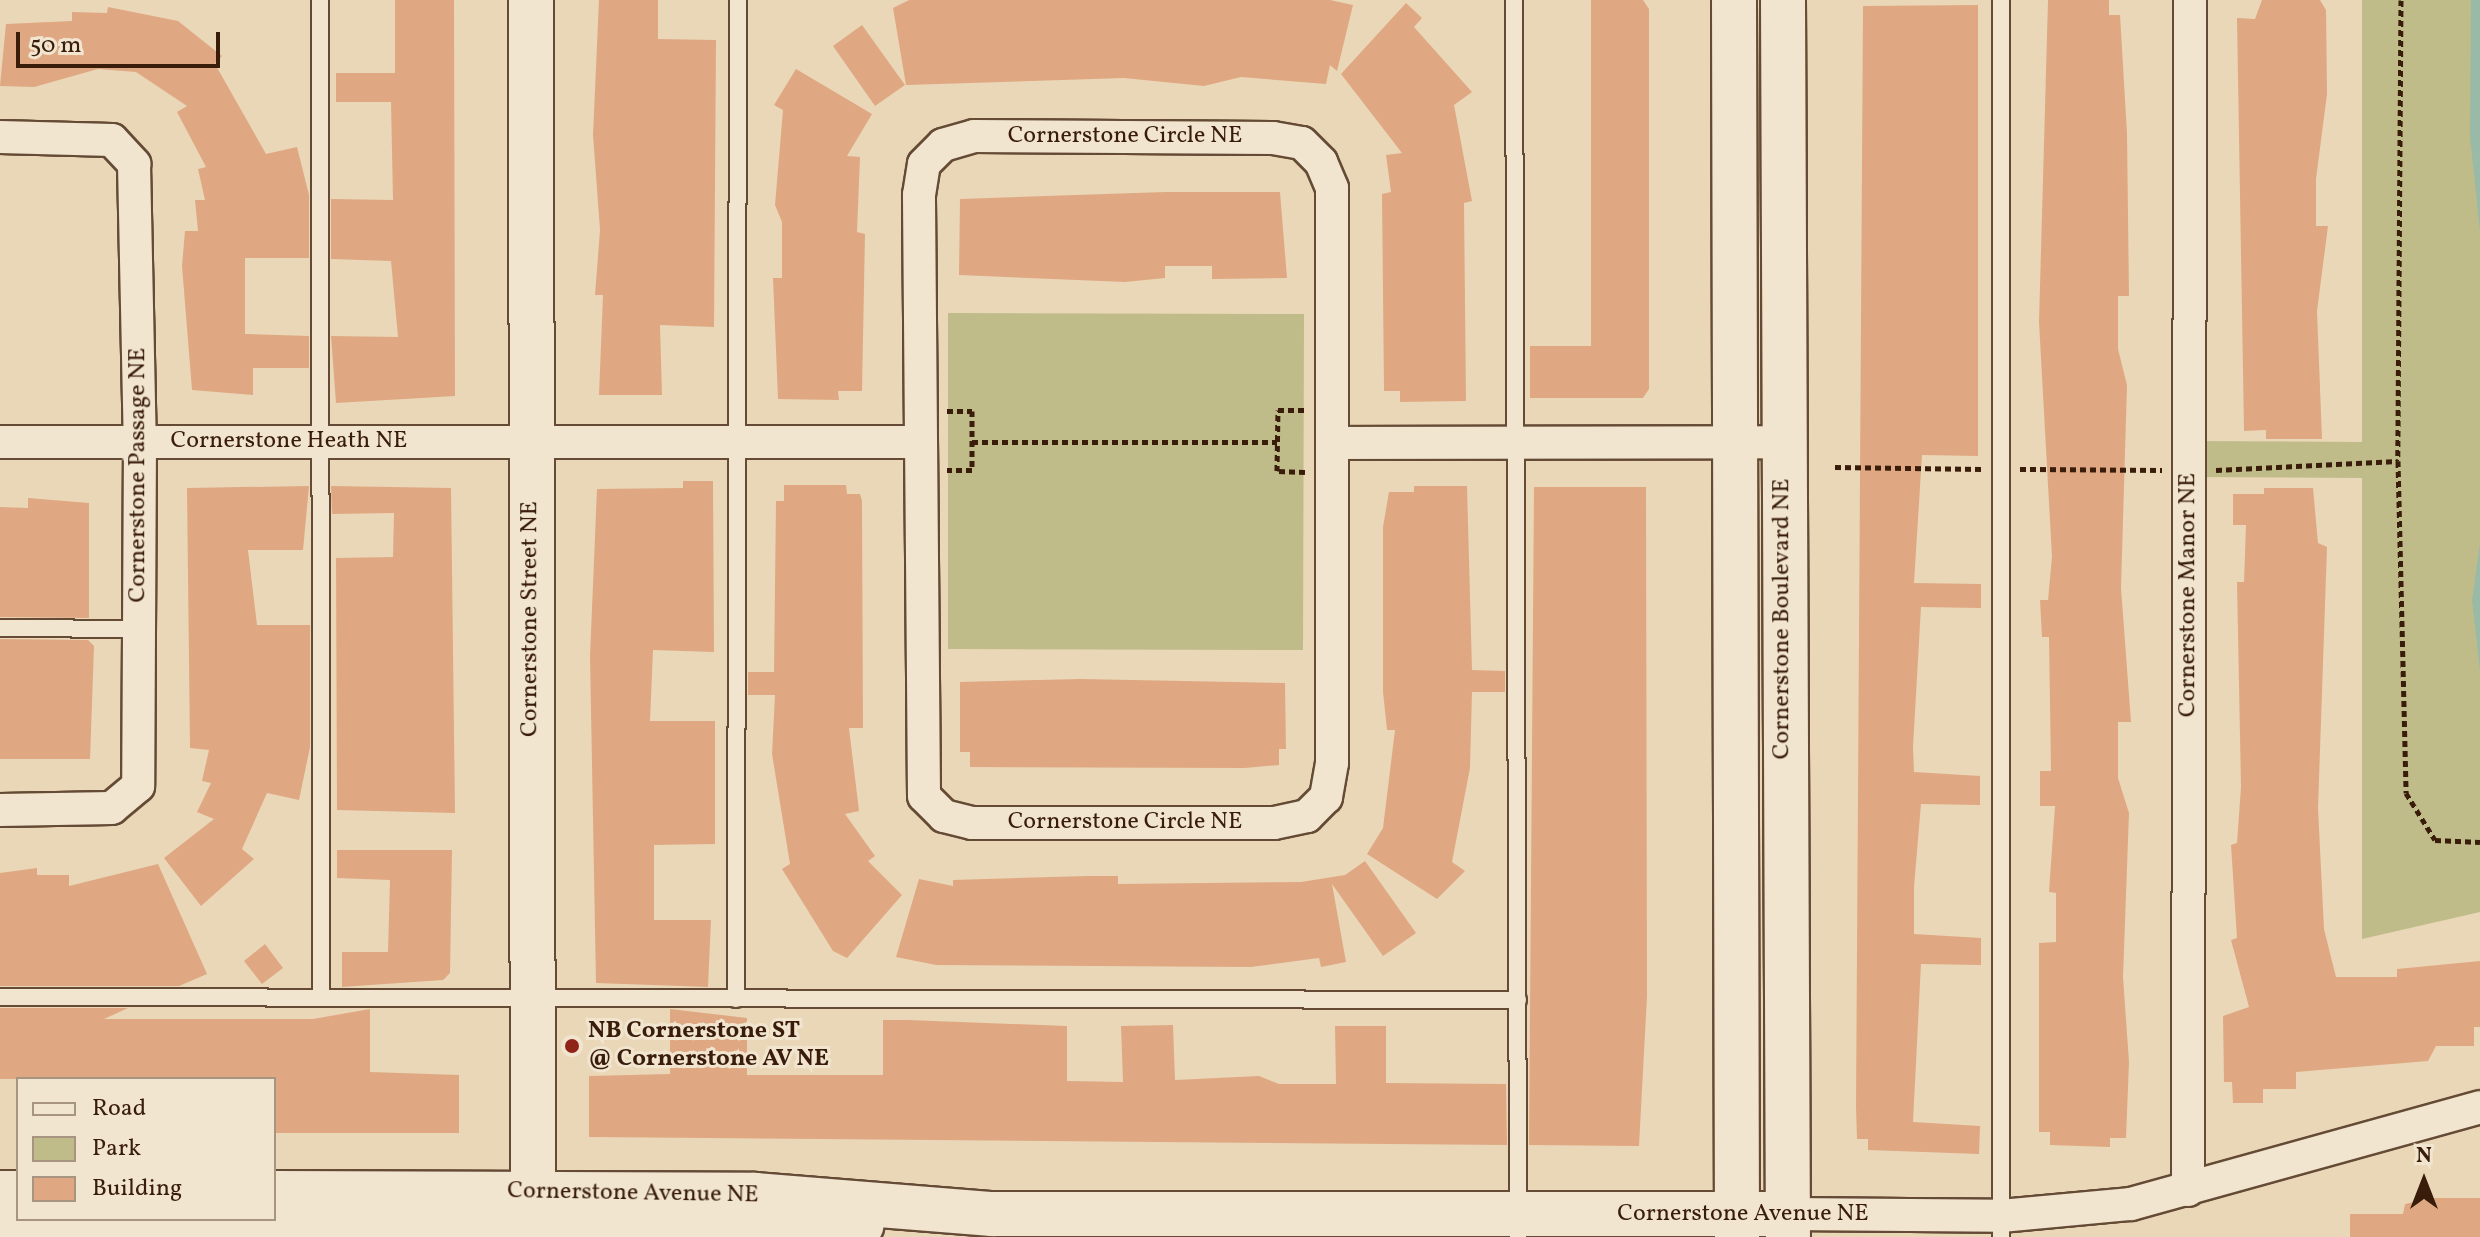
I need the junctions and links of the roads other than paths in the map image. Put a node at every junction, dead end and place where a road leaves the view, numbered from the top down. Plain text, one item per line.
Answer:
1 (320, 0) edge
2 (531, 0) edge
3 (738, 0) edge
4 (1514, 0) edge
5 (1734, 0) edge
6 (1783, 0) edge
7 (2001, 0) edge
8 (2190, 0) edge
9 (0, 137) edge
10 (0, 442) edge
11 (140, 442) junction
12 (322, 442) junction
13 (530, 442) junction
14 (736, 442) junction
15 (918, 442) junction
16 (1517, 442) junction
17 (1735, 442) junction
18 (1782, 442) junction
19 (1332, 443) junction
20 (0, 628) edge
21 (139, 629) junction
22 (0, 810) edge
23 (0, 997) edge
24 (321, 998) junction
25 (533, 999) junction
26 (736, 999) junction
27 (1518, 1000) junction
28 (2480, 1107) edge
29 (2188, 1190) junction
30 (276, 1193) edge
31 (534, 1222) edge
32 (1518, 1226) edge
33 (1737, 1226) edge
34 (1788, 1226) edge
35 (2001, 1227) edge
36 (0, 1235) edge

1 - 12 lane
2 - 13 street, Cornerstone Street NE
3 - 14 lane
4 - 16 lane
5 - 17 street, Cornerstone Boulevard NE
6 - 18 street, Cornerstone Boulevard NE
7 - 35 lane
8 - 29 street, Cornerstone Manor NE
9 - 11 street, Cornerstone Passage NE
10 - 11 street, Cornerstone Heath NE
11 - 12 street, Cornerstone Heath NE
11 - 21 street, Cornerstone Passage NE
12 - 13 street, Cornerstone Heath NE
12 - 24 lane
13 - 14 street
13 - 25 street, Cornerstone Street NE
14 - 15 street
14 - 26 lane
15 - 19 street, Cornerstone Circle NE
15 - 19 street, Cornerstone Circle NE
16 - 17 street
16 - 19 street
16 - 27 lane
17 - 18 street
17 - 33 street, Cornerstone Boulevard NE
18 - 34 street, Cornerstone Boulevard NE
20 - 21 lane
21 - 22 street, Cornerstone Passage NE
23 - 24 lane
24 - 25 lane
25 - 26 lane
25 - 31 street, Cornerstone Street NE
26 - 27 lane
27 - 32 lane
28 - 29 street, Cornerstone Avenue NE
29 - 35 street, Cornerstone Avenue NE
30 - 31 street, Cornerstone Avenue NE
31 - 32 street, Cornerstone Avenue NE
31 - 36 street, Cornerstone Avenue NE
32 - 33 street, Cornerstone Avenue NE
33 - 34 street, Cornerstone Avenue NE
34 - 35 street, Cornerstone Avenue NE

